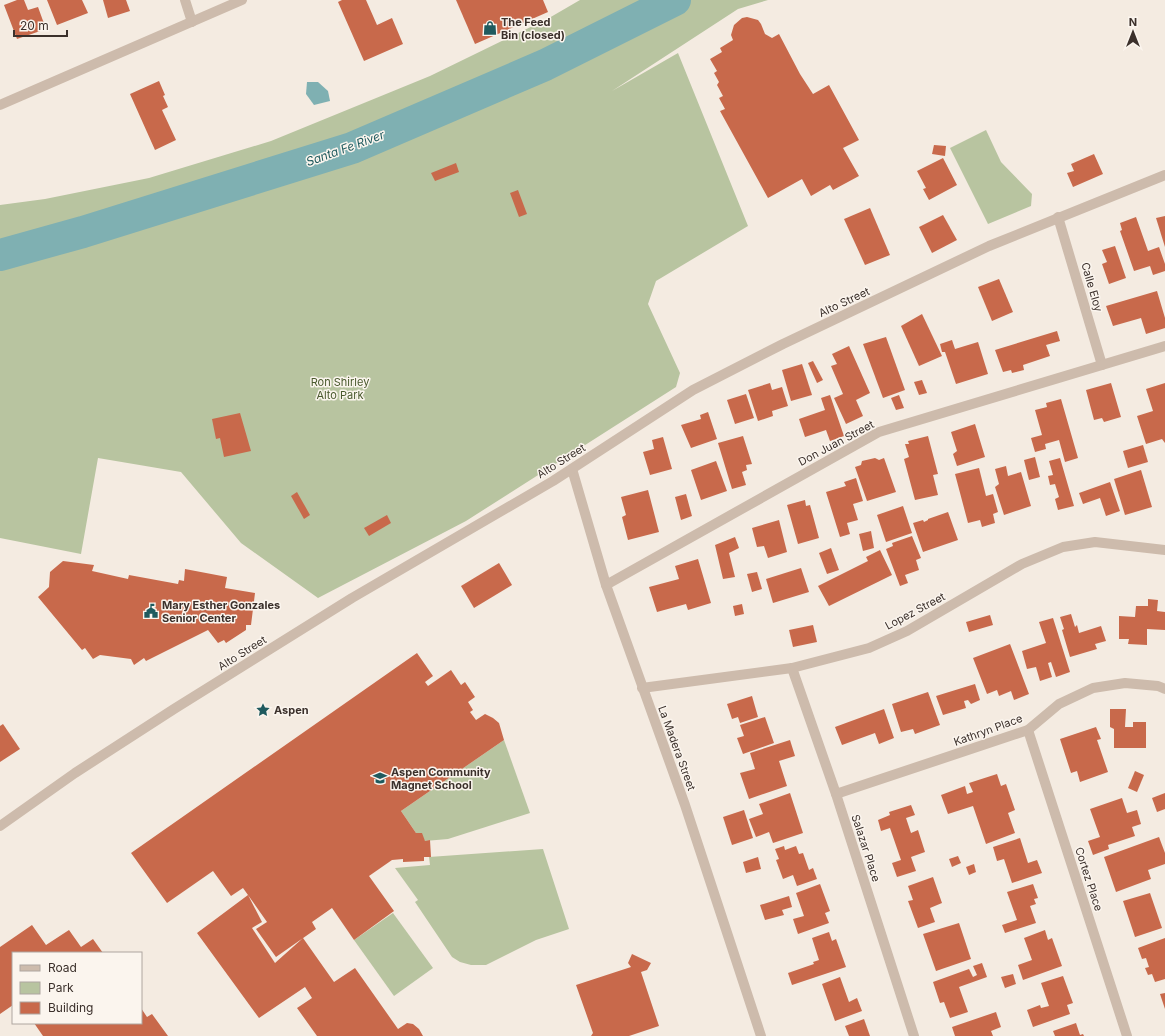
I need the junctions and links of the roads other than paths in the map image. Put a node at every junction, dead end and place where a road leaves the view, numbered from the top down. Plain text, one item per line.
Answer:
1 (185, 0) edge
2 (242, 0) edge
3 (192, 22) junction
4 (0, 105) edge
5 (1165, 175) edge
6 (1058, 216) junction
7 (1165, 346) edge
8 (1102, 365) junction
9 (572, 469) junction
10 (1165, 550) edge
11 (606, 585) junction
12 (792, 668) junction
13 (642, 688) junction
14 (1165, 689) edge
15 (1028, 730) junction
16 (836, 794) junction
17 (0, 826) edge
18 (761, 1036) edge
19 (914, 1036) edge
20 (1127, 1036) edge

1 - 3 street
2 - 3 street
3 - 4 street
5 - 6 street, Alto Street
6 - 8 street, Calle Eloy
6 - 9 street, Alto Street
7 - 8 street, Don Juan Street
8 - 11 street, Don Juan Street
9 - 11 street, La Madera Street
9 - 17 street, Alto Street
10 - 12 street, Lopez Street
11 - 13 street, La Madera Street
12 - 13 street, Lopez Street
12 - 16 street, Salazar Place
13 - 18 street, La Madera Street
14 - 15 street, Kathryn Place
15 - 16 street, Kathryn Place
15 - 20 street, Cortez Place
16 - 19 street, Salazar Place

